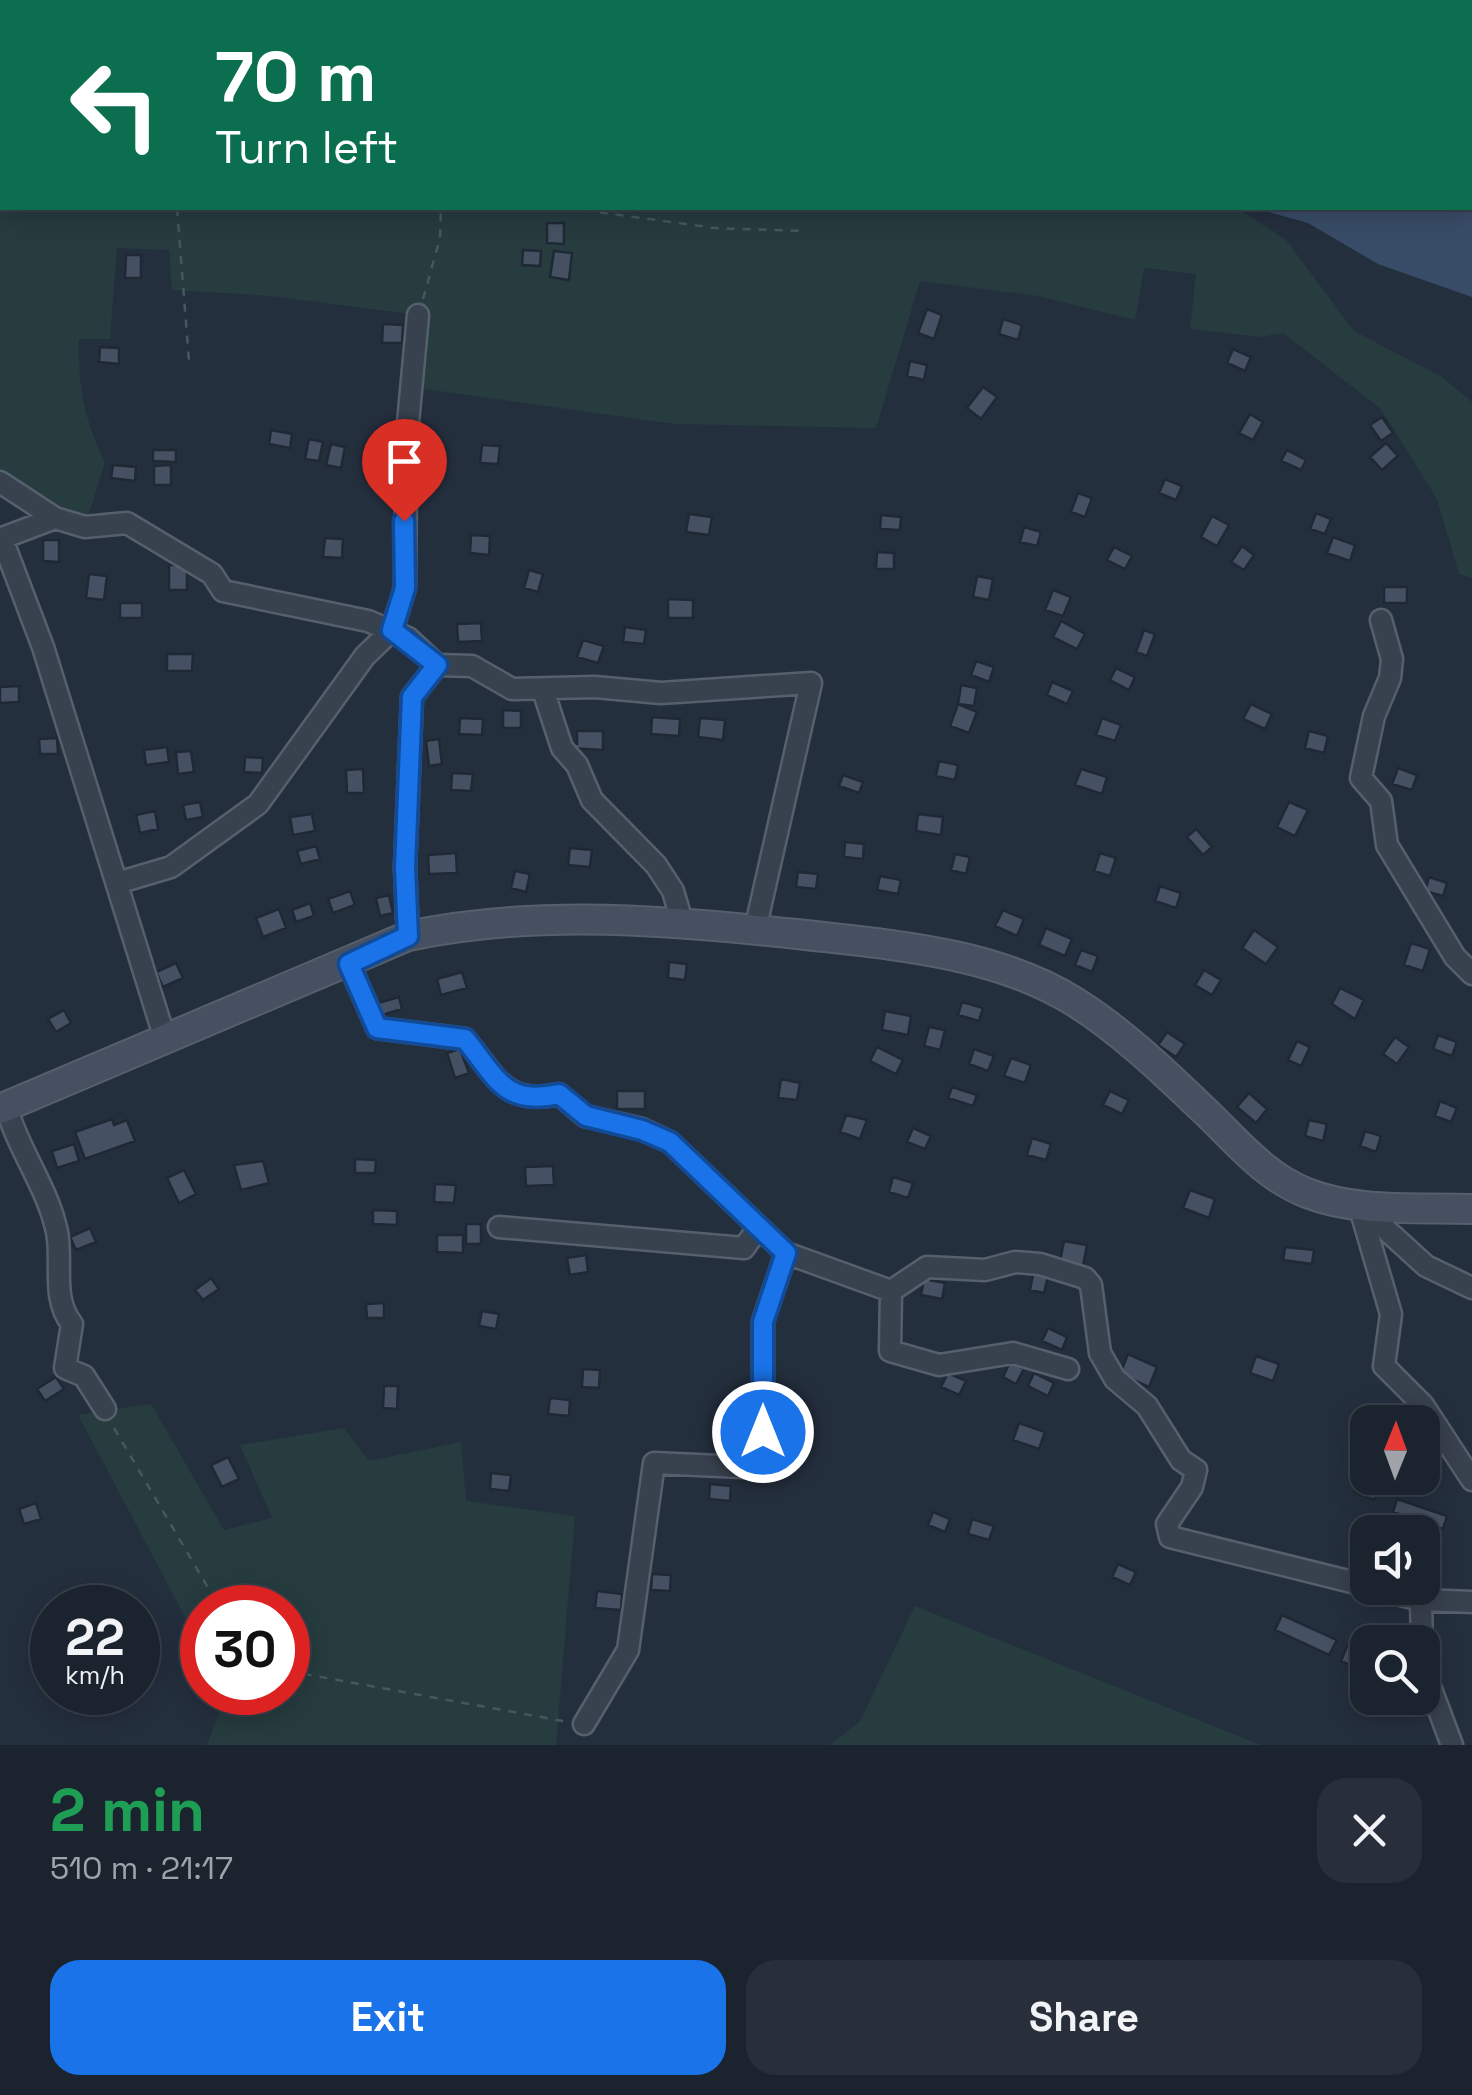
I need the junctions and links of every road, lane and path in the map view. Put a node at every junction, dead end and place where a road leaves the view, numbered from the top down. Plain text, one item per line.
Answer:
1 (176, 210) edge
2 (441, 210) edge
3 (583, 210) edge
4 (803, 231) dead end
5 (418, 315) joint
6 (189, 360) dead end
7 (0, 482) edge
8 (55, 518) junction
9 (1, 539) edge
10 (1381, 620) dead end
11 (392, 630) junction
12 (437, 665) junction
13 (543, 690) junction
14 (116, 883) junction
15 (682, 922) junction
16 (755, 930) junction
17 (408, 936) junction
18 (349, 964) junction
19 (1472, 974) edge
20 (165, 1039) junction
21 (3, 1108) edge
22 (1359, 1205) junction
23 (1472, 1209) edge
24 (499, 1227) dead end
25 (758, 1228) junction
26 (786, 1253) junction
27 (1472, 1288) edge
28 (891, 1291) junction
29 (1068, 1368) dead end
30 (105, 1409) joint
31 (1472, 1480) edge
32 (1350, 1582) edge
33 (207, 1585) edge
34 (1440, 1601) edge
35 (1472, 1602) edge
36 (310, 1676) edge
37 (1440, 1713) edge
38 (584, 1724) joint
39 (1452, 1745) edge

1 - 6 path
2 - 5 path
3 - 4 path
5 - 11 street
7 - 8 street
8 - 9 street
8 - 11 street
9 - 14 street
10 - 19 street
11 - 12 street
11 - 14 street
12 - 13 street
12 - 17 street
13 - 15 street
13 - 16 street
14 - 20 street
15 - 16 main road
15 - 17 main road
16 - 22 main road
17 - 18 main road
18 - 20 main road
18 - 25 street
20 - 21 main road
21 - 30 street
22 - 23 main road
22 - 27 street
22 - 31 street
24 - 25 street
25 - 26 street
26 - 28 street
26 - 38 street
28 - 29 street
28 - 32 street
30 - 33 path
34 - 35 street
36 - 38 path
37 - 39 street

